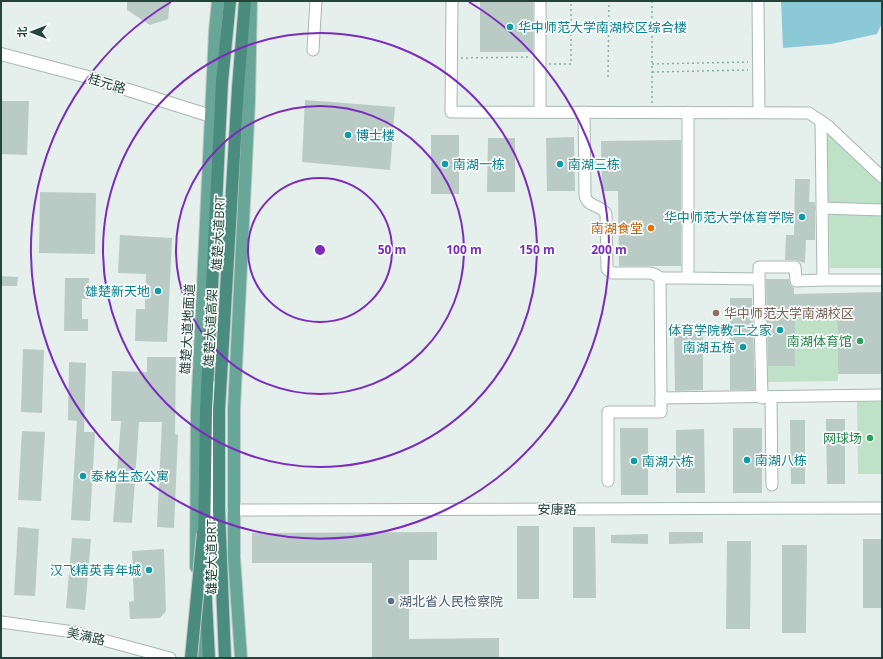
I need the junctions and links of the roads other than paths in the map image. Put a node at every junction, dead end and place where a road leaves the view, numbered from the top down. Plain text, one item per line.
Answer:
1 (218, 1) edge
2 (230, 1) edge
3 (236, 1) edge
4 (245, 1) edge
5 (250, 1) edge
6 (316, 1) edge
7 (452, 1) edge
8 (540, 1) edge
9 (755, 2) edge
10 (313, 50) dead end
11 (1, 54) edge
12 (540, 112) junction
13 (584, 112) junction
14 (688, 112) junction
15 (759, 112) junction
16 (212, 116) junction
17 (821, 121) junction
18 (882, 177) edge
19 (822, 208) junction
20 (882, 210) edge
21 (660, 278) junction
22 (688, 278) junction
23 (759, 279) junction
24 (823, 280) junction
25 (882, 280) edge
26 (882, 395) edge
27 (661, 398) junction
28 (766, 398) junction
29 (608, 481) dead end
30 (772, 485) dead end
31 (882, 508) edge
32 (233, 510) junction
33 (204, 534) junction
34 (1, 622) edge
35 (170, 658) edge
36 (191, 658) edge
37 (199, 658) edge
38 (208, 658) edge
39 (213, 658) edge
40 (225, 658) edge
41 (241, 658) edge

1 - 16 main road, 雄楚大道地面道
2 - 33 highway, 雄楚大道高架
3 - 39 lane, 雄楚大道BRT
4 - 40 highway, 雄楚大道高架
5 - 32 main road
6 - 10 street
7 - 12 street
8 - 12 street
9 - 15 street
11 - 16 street, 桂元路
12 - 13 street
13 - 14 street
13 - 21 street
14 - 15 street
14 - 22 street
15 - 17 street
16 - 37 main road, 雄楚大道地面道
17 - 18 street
17 - 19 street
19 - 20 street
19 - 24 street
21 - 22 street
21 - 27 street
22 - 23 street
23 - 24 street
23 - 28 street
24 - 25 street
26 - 28 street
27 - 28 street
27 - 29 street
28 - 30 street
31 - 32 street, 安康路
32 - 41 main road
33 - 36 highway, bridge
33 - 38 highway, 雄楚大道高架, bridge
34 - 35 street, 美满路

